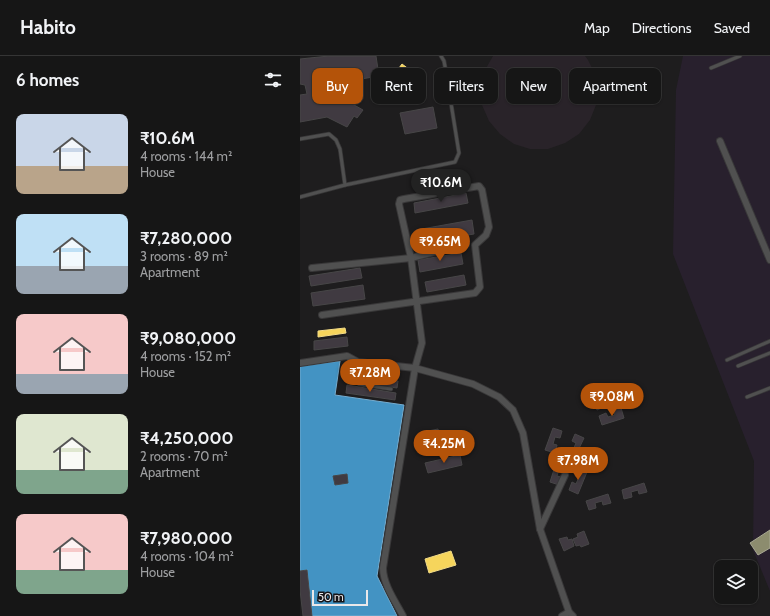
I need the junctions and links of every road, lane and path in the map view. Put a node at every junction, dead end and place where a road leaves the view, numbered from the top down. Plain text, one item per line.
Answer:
1 (441, 56) edge
2 (740, 56) edge
3 (711, 68) dead end
4 (300, 139) edge
5 (720, 141) dead end
6 (345, 185) junction
7 (300, 197) edge
8 (466, 244) dead end
9 (410, 258) junction
10 (770, 260) edge
11 (312, 268) dead end
12 (417, 301) junction
13 (322, 314) dead end
14 (770, 341) edge
15 (770, 353) edge
16 (727, 360) dead end
17 (358, 362) junction
18 (300, 363) edge
19 (738, 366) dead end
20 (415, 368) junction
21 (770, 388) edge
22 (391, 389) dead end
23 (747, 397) dead end
24 (565, 475) dead end
25 (540, 529) junction
26 (571, 614) edge
27 (403, 616) edge
28 (562, 616) edge

1 - 6 lane
2 - 3 lane
4 - 6 lane
5 - 10 street
6 - 7 lane
8 - 9 street
9 - 11 street
9 - 12 street
9 - 12 street
12 - 13 street
12 - 20 street
14 - 16 lane
15 - 19 lane
17 - 18 street
17 - 20 street
17 - 22 lane
20 - 25 street
20 - 27 street
21 - 23 lane
24 - 25 street
25 - 26 street
26 - 28 street

